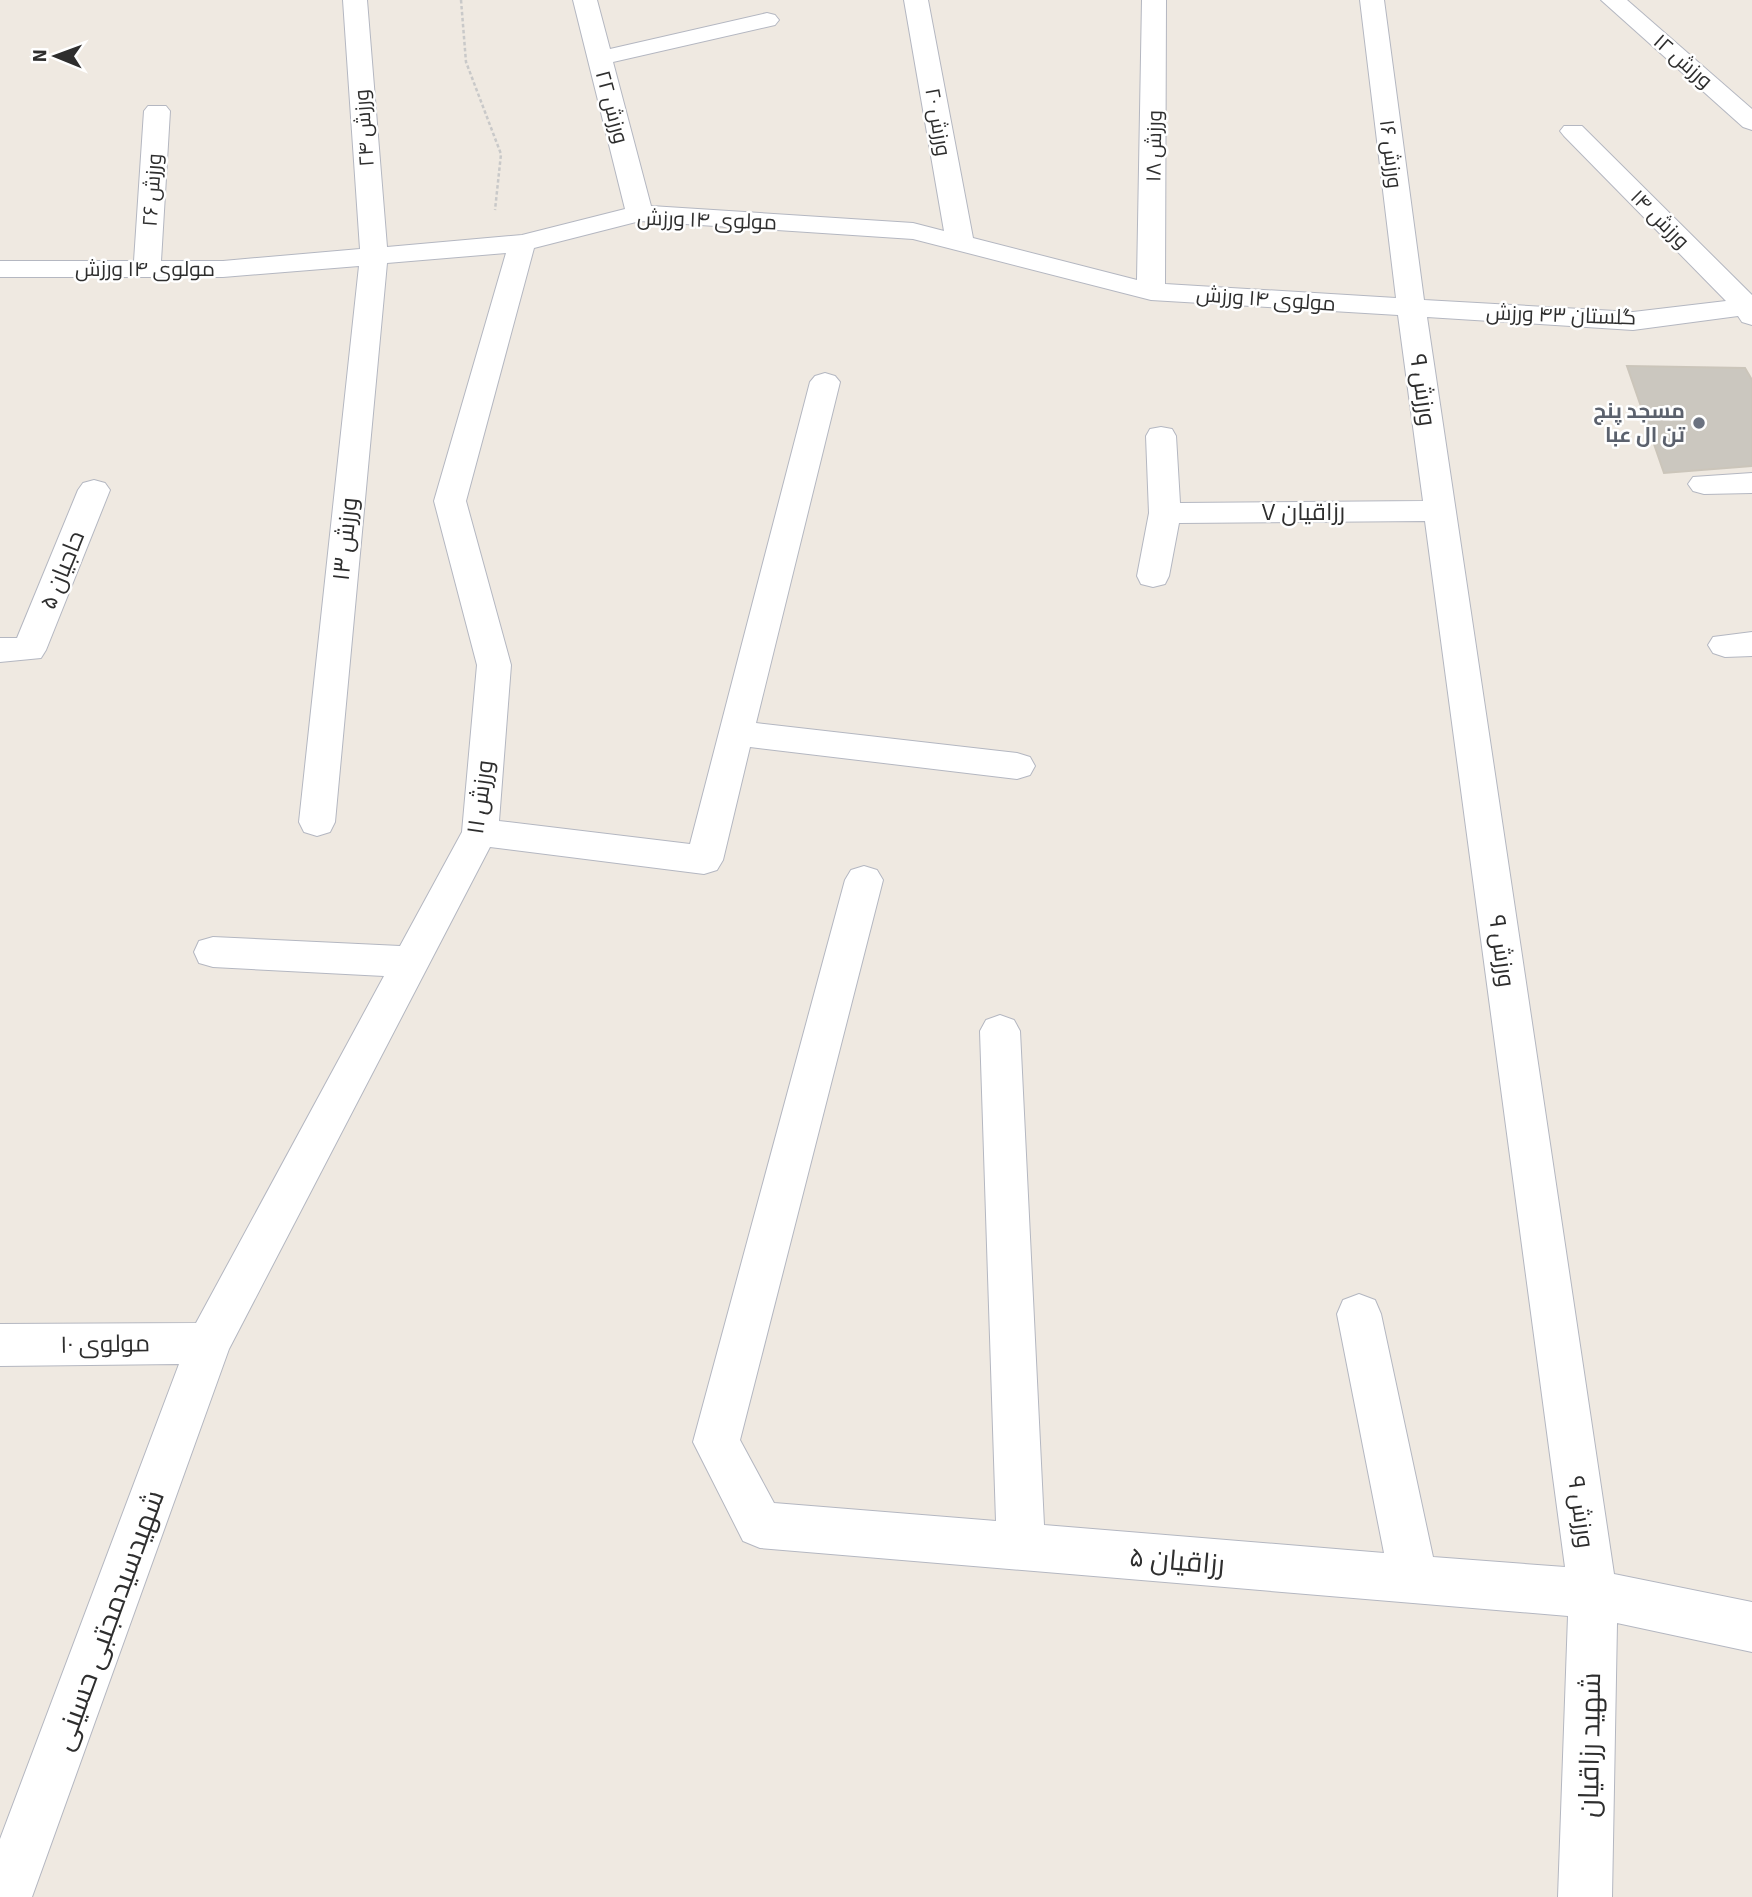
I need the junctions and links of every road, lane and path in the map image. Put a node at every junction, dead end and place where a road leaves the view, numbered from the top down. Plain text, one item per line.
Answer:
1 (355, 0) edge
2 (461, 0) edge
3 (585, 0) edge
4 (916, 0) edge
5 (1154, 0) edge
6 (1372, 0) edge
7 (1613, 0) edge
8 (767, 20) dead end
9 (600, 58) junction
10 (157, 111) dead end
11 (1752, 122) edge
12 (1573, 131) dead end
13 (640, 213) junction
14 (960, 243) junction
15 (506, 245) junction
16 (374, 256) junction
17 (147, 269) junction
18 (0, 270) edge
19 (1151, 292) junction
20 (1411, 308) junction
21 (1751, 310) edge
22 (825, 382) dead end
23 (1161, 436) dead end
24 (1752, 483) edge
25 (1704, 484) dead end
26 (94, 490) dead end
27 (1440, 511) junction
28 (1166, 513) junction
29 (1153, 576) dead end
30 (15, 650) edge
31 (738, 733) junction
32 (1017, 766) dead end
33 (317, 822) dead end
34 (480, 832) junction
35 (864, 880) dead end
36 (213, 952) dead end
37 (412, 962) junction
38 (1000, 1031) dead end
39 (1359, 1314) dead end
40 (209, 1343) junction
41 (0, 1345) edge
42 (1021, 1547) junction
43 (1414, 1579) junction
44 (1593, 1594) junction
45 (1752, 1627) edge
46 (5, 1888) edge
47 (1585, 1897) edge

1 - 16 street, ورزش ۲۴
2 - 15 path
3 - 9 street, ورزش ۲۲
4 - 14 street, ورزش ۲۰
5 - 19 street, ورزش ۱۸
6 - 20 street, ورزش ۱۶
7 - 11 street, ورزش ۱۲
8 - 9 street
9 - 13 street, ورزش ۲۲
10 - 17 street, ورزش ۲۶
12 - 21 street, ورزش ۱۴
13 - 14 street, مولوی ۱۴ ورزش
13 - 15 street, مولوی ۱۴ ورزش
14 - 19 street, مولوی ۱۴ ورزش
15 - 16 street, مولوی ۱۴ ورزش
15 - 34 street, ورزش ۱۱
16 - 17 street, مولوی ۱۴ ورزش
16 - 33 street, ورزش ۱۳
17 - 18 street, مولوی ۱۴ ورزش
19 - 20 street, مولوی ۱۴ ورزش
20 - 21 street, گلستان ۴۳ ورزش
20 - 27 street, ورزش ۹
22 - 31 street
23 - 28 street
24 - 25 street
26 - 30 street, حاجیان ۵
27 - 28 street, رزاقیان ۷
27 - 44 street, ورزش ۹
28 - 29 street
31 - 32 street
31 - 34 street
34 - 37 street, ورزش ۱۱
35 - 42 street, رزاقیان ۵
36 - 37 street
37 - 40 street, ورزش ۱۱
38 - 42 street
39 - 43 street
40 - 41 street, مولوی ۱۰
40 - 46 street, شهیدسیدمجتبی حسینی
42 - 43 street, رزاقیان ۵
43 - 44 street, رزاقیان ۵
44 - 45 street, رزاقیان ۵
44 - 47 street, شهید رزاقیان

